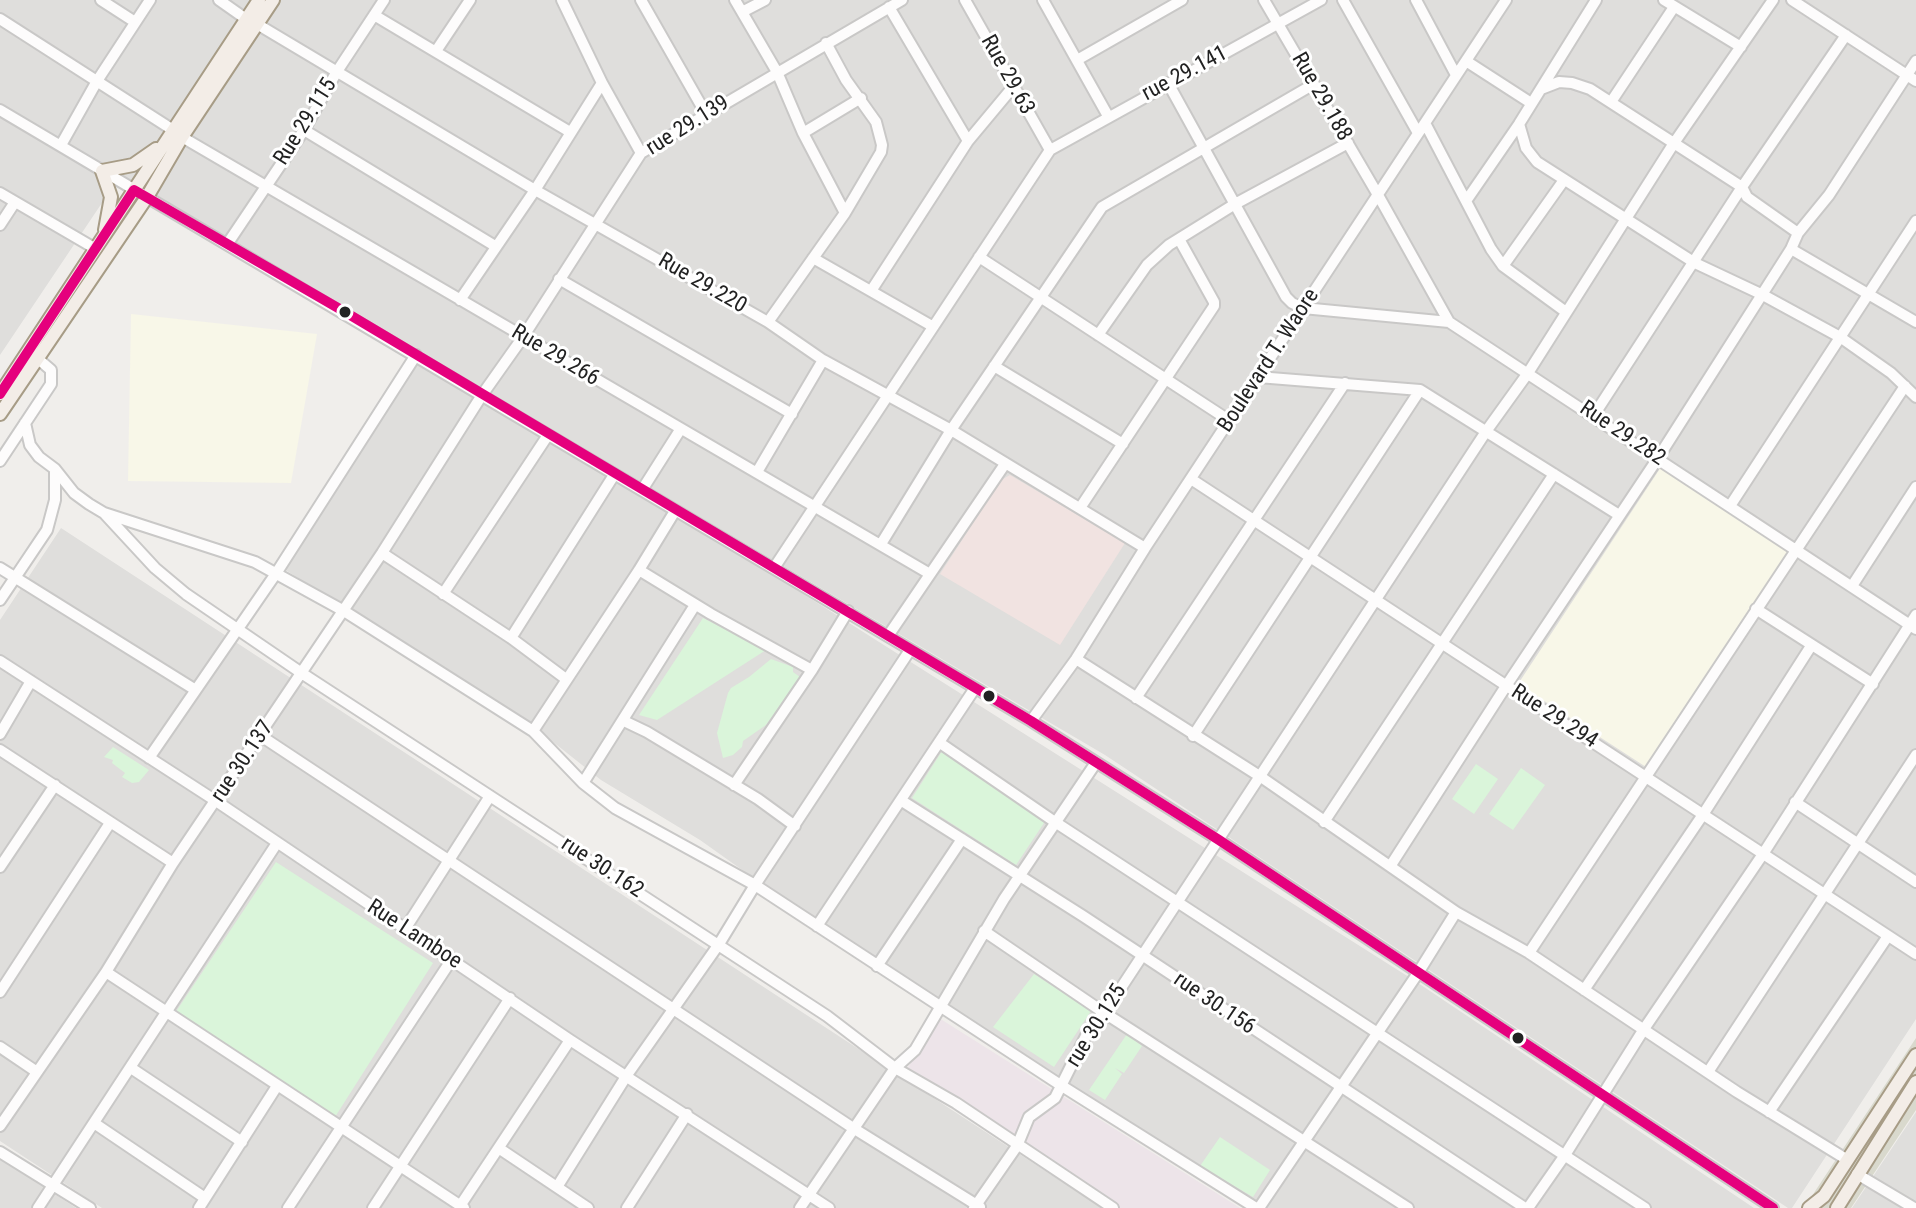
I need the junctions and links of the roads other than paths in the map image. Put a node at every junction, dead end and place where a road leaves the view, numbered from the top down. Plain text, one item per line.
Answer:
1 (101, 0) edge
2 (150, 0) edge
3 (219, 0) edge
4 (259, 0) edge
5 (273, 0) edge
6 (384, 0) edge
7 (470, 0) edge
8 (562, 0) edge
9 (641, 0) edge
10 (735, 0) edge
11 (765, 0) edge
12 (902, 0) edge
13 (965, 0) edge
14 (1044, 0) edge
15 (1182, 0) edge
16 (1264, 0) edge
17 (1321, 0) edge
18 (1343, 0) edge
19 (1416, 0) edge
20 (1506, 0) edge
21 (1596, 0) edge
22 (1664, 0) edge
23 (1773, 0) edge
24 (1792, 0) edge
25 (889, 7) junction
26 (1674, 7) junction
27 (742, 12) junction
28 (374, 15) junction
29 (0, 19) edge
30 (135, 22) junction
31 (251, 22) junction
32 (1278, 24) junction
33 (1846, 35) junction
34 (826, 43) junction
35 (1741, 47) junction
36 (436, 51) junction
37 (1077, 60) junction
38 (1466, 61) junction
39 (1916, 61) edge
40 (777, 72) junction
41 (336, 73) junction
42 (1456, 75) junction
43 (1911, 78) edge
44 (97, 81) junction
45 (602, 83) junction
46 (1168, 83) junction
47 (1314, 84) junction
48 (1013, 87) junction
49 (1541, 89) junction
50 (861, 98) junction
51 (1611, 102) junction
52 (1531, 103) junction
53 (0, 110) edge
54 (706, 114) junction
55 (1108, 116) junction
56 (1519, 124) junction
57 (1422, 128) junction
58 (304, 130) junction
59 (570, 132) junction
60 (803, 133) junction
61 (177, 134) junction
62 (968, 141) junction
63 (1348, 143) junction
64 (1674, 143) junction
65 (61, 145) junction
66 (162, 145) junction
67 (1204, 147) junction
68 (1050, 150) junction
69 (641, 153) junction
70 (102, 171) junction
71 (1564, 180) junction
72 (264, 186) junction
73 (1742, 187) junction
74 (134, 190) junction
75 (535, 190) junction
76 (0, 193) edge
77 (1378, 195) junction
78 (147, 197) junction
79 (1466, 201) junction
80 (15, 202) junction
81 (1235, 204) junction
82 (845, 213) junction
83 (1625, 220) junction
84 (1916, 221) edge
85 (594, 223) junction
86 (0, 225) edge
87 (1798, 233) junction
88 (1179, 239) junction
89 (100, 243) junction
90 (228, 243) junction
91 (495, 246) junction
92 (1791, 249) junction
93 (979, 257) junction
94 (813, 258) junction
95 (1695, 263) junction
96 (1503, 266) junction
97 (559, 279) junction
98 (871, 291) junction
99 (1868, 294) junction
100 (1763, 295) junction
101 (1040, 297) junction
102 (460, 300) junction
103 (1303, 308) junction
104 (1566, 312) junction
105 (768, 322) junction
106 (1449, 322) junction
107 (1916, 322) edge
108 (932, 326) junction
109 (1098, 335) junction
110 (523, 337) junction
111 (1840, 337) junction
112 (416, 355) junction
113 (37, 358) junction
114 (823, 360) junction
115 (994, 366) junction
116 (1528, 373) junction
117 (1258, 377) junction
118 (1165, 381) junction
119 (1345, 383) junction
120 (1905, 386) junction
121 (1420, 390) junction
122 (3, 393) edge
123 (482, 395) junction
124 (887, 396) junction
125 (1916, 397) edge
126 (0, 414) edge
127 (792, 414) junction
128 (1594, 415) junction
129 (1230, 421) junction
130 (25, 423) junction
131 (680, 430) junction
132 (951, 430) junction
133 (1487, 430) junction
134 (548, 435) junction
135 (1123, 444) junction
136 (1658, 458) junction
137 (0, 461) edge
138 (1005, 464) junction
139 (55, 469) junction
140 (757, 472) junction
141 (1554, 474) junction
142 (614, 475) junction
143 (1191, 479) junction
144 (1916, 487) edge
145 (642, 490) junction
146 (815, 504) junction
147 (1730, 506) junction
148 (1080, 508) junction
149 (675, 511) junction
150 (104, 513) junction
151 (1619, 515) junction
152 (1255, 520) junction
153 (881, 544) junction
154 (1145, 548) junction
155 (1795, 549) junction
156 (382, 553) junction
157 (1311, 558) junction
158 (0, 568) edge
159 (774, 568) junction
160 (639, 570) junction
161 (277, 572) junction
162 (930, 574) junction
163 (15, 578) junction
164 (1852, 586) junction
165 (443, 594) junction
166 (0, 600) edge
167 (1375, 601) junction
168 (695, 605) junction
169 (1756, 609) junction
170 (344, 611) junction
171 (848, 611) junction
172 (1914, 623) edge
173 (238, 629) junction
174 (888, 636) junction
175 (511, 638) junction
176 (1443, 645) junction
177 (1811, 646) junction
178 (910, 650) junction
179 (1076, 659) junction
180 (0, 661) edge
181 (812, 670) junction
182 (303, 674) junction
183 (566, 679) junction
184 (31, 681) junction
185 (1873, 684) junction
186 (1506, 686) junction
187 (975, 688) junction
188 (194, 689) junction
189 (1136, 698) junction
190 (624, 721) junction
191 (1031, 721) junction
192 (533, 731) junction
193 (0, 734) edge
194 (261, 736) junction
195 (1193, 736) junction
196 (940, 743) junction
197 (0, 750) edge
198 (1916, 755) edge
199 (149, 758) junction
200 (1095, 764) junction
201 (1645, 775) junction
202 (1261, 777) junction
203 (583, 783) junction
204 (55, 785) junction
205 (734, 785) junction
206 (490, 796) junction
207 (216, 801) junction
208 (902, 801) junction
209 (1795, 802) junction
210 (1704, 813) junction
211 (1055, 822) junction
212 (1324, 822) junction
213 (110, 823) junction
214 (795, 826) junction
215 (962, 839) junction
216 (1219, 840) junction
217 (277, 843) junction
218 (1858, 843) junction
219 (1763, 854) junction
220 (448, 861) junction
221 (173, 863) junction
222 (1391, 865) junction
223 (0, 867) edge
224 (1020, 875) junction
225 (1916, 882) edge
226 (755, 885) junction
227 (1823, 894) junction
228 (1177, 901) junction
229 (1456, 912) junction
230 (817, 926) junction
231 (405, 929) junction
232 (984, 931) junction
233 (1888, 936) junction
234 (719, 944) junction
235 (1529, 953) junction
236 (1916, 954) edge
237 (1142, 955) junction
238 (452, 959) junction
239 (877, 966) junction
240 (106, 972) junction
241 (1418, 973) junction
242 (1584, 990) junction
243 (0, 992) edge
244 (510, 998) junction
245 (940, 1006) junction
246 (675, 1010) junction
247 (1103, 1012) junction
248 (165, 1014) junction
249 (1644, 1029) junction
250 (1377, 1033) junction
251 (570, 1040) junction
252 (0, 1047) edge
253 (1916, 1055) edge
254 (131, 1068) junction
255 (895, 1068) junction
256 (37, 1072) junction
257 (1708, 1072) junction
258 (627, 1075) junction
259 (1916, 1082) edge
260 (277, 1086) junction
261 (1062, 1086) junction
262 (1340, 1088) junction
263 (1603, 1095) junction
264 (1769, 1112) junction
265 (687, 1114) junction
266 (94, 1123) junction
267 (0, 1126) edge
268 (341, 1128) junction
269 (853, 1128) junction
270 (1304, 1139) junction
271 (242, 1142) junction
272 (1017, 1146) junction
273 (500, 1149) junction
274 (0, 1152) edge
275 (1565, 1155) junction
276 (1846, 1159) junction
277 (401, 1167) junction
278 (1857, 1174) junction
279 (53, 1185) junction
280 (557, 1187) junction
281 (809, 1195) junction
282 (205, 1198) junction
283 (462, 1207) edge
284 (977, 1207) edge
285 (38, 1208) edge
286 (90, 1208) edge
287 (199, 1208) edge
288 (288, 1208) edge
289 (373, 1208) edge
290 (588, 1208) edge
291 (627, 1208) edge
292 (800, 1208) edge
293 (829, 1208) edge
294 (1113, 1208) edge
295 (1258, 1208) edge
296 (1408, 1208) edge
297 (1526, 1208) edge
298 (1645, 1208) edge
299 (1773, 1208) edge
300 (1809, 1208) edge
301 (1837, 1208) edge
302 (1914, 1208) edge

1 - 30 street
2 - 30 street
3 - 31 street, Rue 29.220
4 - 31 main road
5 - 31 main road
6 - 28 street, Rue 29.115
7 - 36 street
8 - 45 street
9 - 54 street
10 - 27 street
11 - 27 street
12 - 25 street, rue 29.139
13 - 48 street, Rue 29.63
14 - 37 street
15 - 37 street
16 - 32 street, Rue 29.188
17 - 32 street, rue 29.141
18 - 57 street
19 - 42 street
20 - 38 street, Boulevard T. Waore
21 - 49 street
22 - 26 street
23 - 35 street, rue 30.125
24 - 33 street
25 - 34 street, rue 29.139
25 - 62 street
26 - 35 street
26 - 51 street
27 - 40 street
28 - 36 street
28 - 41 street, Rue 29.115
29 - 44 street, Rue 29.266
30 - 44 street
31 - 41 street, Rue 29.220
31 - 61 main road
32 - 46 street, rue 29.141
32 - 47 street, Rue 29.188
33 - 43 street
33 - 73 street
34 - 40 street, rue 29.139
34 - 50 street
35 - 64 street, rue 30.125
36 - 59 street
37 - 55 street
38 - 42 street, Boulevard T. Waore
38 - 52 street
39 - 43 street
40 - 54 street, rue 29.139
40 - 60 street
41 - 58 street, Rue 29.115
41 - 75 street, Rue 29.220
42 - 57 street, Boulevard T. Waore
43 - 87 street
44 - 61 street, Rue 29.266
44 - 65 street
45 - 59 street
45 - 69 street
46 - 55 street, rue 29.141
46 - 67 street
47 - 63 street, Rue 29.188
47 - 67 street
48 - 62 street
48 - 68 street, Rue 29.63
49 - 51 street
49 - 52 street
50 - 60 street
50 - 82 street
51 - 64 street
52 - 56 street
53 - 65 street
54 - 69 street, rue 29.139
55 - 68 street, rue 29.141
56 - 71 street
56 - 79 street
57 - 77 street, Boulevard T. Waore
57 - 79 street
58 - 72 street, Rue 29.115
58 - 91 street
59 - 75 street
60 - 82 street
61 - 66 main road
61 - 72 street, Rue 29.266
61 - 78 main road
62 - 98 street
63 - 77 street, Rue 29.188
63 - 81 street
64 - 73 street
64 - 83 street, rue 30.125
65 - 70 street
66 - 70 main road
66 - 74 main road
67 - 81 street
67 - 101 street
68 - 93 street
69 - 85 street, rue 29.139
70 - 74 street
70 - 89 main road
71 - 83 street
71 - 96 street
72 - 90 street, Rue 29.115
72 - 102 street, Rue 29.266
73 - 87 street
73 - 95 street
74 - 78 street
74 - 89 main road
75 - 85 street, Rue 29.220
75 - 91 street
76 - 80 street
77 - 103 street, Boulevard T. Waore
77 - 106 street, Rue 29.188
78 - 90 street
78 - 113 main road
79 - 96 street
80 - 86 street
80 - 89 street
81 - 88 street
81 - 103 street
82 - 94 street
83 - 95 street
83 - 104 street, rue 30.125
84 - 99 street
85 - 97 street, rue 29.139
85 - 105 street, Rue 29.220
87 - 92 street
88 - 109 street
88 - 118 street
89 - 122 main road
90 - 112 street
91 - 102 street
92 - 99 street
92 - 100 street
93 - 101 street
93 - 108 street
94 - 98 street
94 - 105 street
95 - 100 street
95 - 128 street
96 - 104 street
97 - 110 street, rue 29.139
97 - 127 street
98 - 108 street
99 - 107 street
99 - 111 street
100 - 111 street
100 - 136 street
101 - 109 street
101 - 115 street
102 - 110 street, Rue 29.266
103 - 106 street, Rue 29.282
103 - 117 street, Boulevard T. Waore
104 - 116 street, rue 30.125
105 - 114 street, Rue 29.220
106 - 116 street, Rue 29.282
108 - 124 street
109 - 118 street
110 - 123 street, rue 29.139
110 - 131 street, Rue 29.266
111 - 120 street
111 - 147 street
112 - 123 street
112 - 161 street
113 - 122 main road
113 - 130 street
114 - 124 street, Rue 29.220
114 - 127 street
115 - 132 street
115 - 135 street
116 - 128 street, Rue 29.282
116 - 133 street, rue 30.125
117 - 119 street
117 - 129 street, Boulevard T. Waore
118 - 129 street
118 - 135 street
119 - 121 street
119 - 152 street
120 - 125 street
120 - 155 street
121 - 133 street
121 - 157 street
122 - 126 main road
123 - 134 street
123 - 156 street, rue 30.137
124 - 132 street, Rue 29.220
124 - 146 street
127 - 140 street
128 - 136 street, Rue 29.282
129 - 143 street, Boulevard T. Waore
130 - 137 street
130 - 139 street
131 - 140 street, Rue 29.266
131 - 145 street
132 - 138 street, Rue 29.220
132 - 153 street
133 - 141 street
133 - 167 street, rue 30.125
134 - 142 street
134 - 165 street
135 - 148 street
136 - 147 street, Rue 29.282
136 - 151 street
138 - 148 street, Rue 29.220
138 - 162 street
139 - 150 street
139 - 163 street
140 - 146 street, Rue 29.266
141 - 151 street
141 - 176 street
142 - 145 street
142 - 175 street
143 - 152 street, Rue 29.294
143 - 154 street, Boulevard T. Waore
144 - 164 street
145 - 149 street
146 - 153 street, Rue 29.266
146 - 159 street
147 - 155 street, Rue 29.282
148 - 154 street, Rue 29.220
149 - 159 street
149 - 160 street
150 - 161 street
150 - 173 street, rue 30.162
151 - 186 street
152 - 157 street, Rue 29.294
152 - 189 street
153 - 162 street, Rue 29.266
154 - 179 street, Boulevard T. Waore
155 - 164 street, Rue 29.282
155 - 169 street
156 - 165 street
156 - 170 street, rue 30.137
157 - 167 street, Rue 29.294
157 - 195 street
158 - 163 street
159 - 171 street
160 - 168 street
160 - 183 street
161 - 170 street
161 - 173 street
162 - 174 street
163 - 166 street
163 - 188 street
164 - 172 street, Rue 29.282
165 - 175 street
167 - 176 street, Rue 29.294
167 - 202 street, rue 30.125
168 - 181 street
168 - 190 street
169 - 177 street
169 - 201 street
170 - 182 street, rue 30.137
170 - 192 street
171 - 174 street
171 - 181 street
172 - 185 street
173 - 182 street, rue 30.162
173 - 188 street
174 - 178 street
175 - 183 street
176 - 186 street, Rue 29.294
176 - 212 street
177 - 185 street
177 - 210 street
178 - 187 street
178 - 214 street
179 - 189 street
179 - 191 street, Boulevard T. Waore
180 - 184 street, Rue Lamboe
181 - 205 street
182 - 194 street, rue 30.137
182 - 206 street, rue 30.162
183 - 192 street
184 - 193 street
184 - 199 street, Rue Lamboe
185 - 209 street
186 - 201 street, Rue 29.294
186 - 222 street
187 - 191 street
187 - 196 street
188 - 199 street
189 - 195 street
190 - 203 street
190 - 205 street
191 - 200 street
192 - 203 street
194 - 207 street, rue 30.137
194 - 220 street
195 - 202 street
196 - 208 street
196 - 211 street
197 - 204 street
198 - 218 street
199 - 207 street, Rue Lamboe
200 - 211 street
200 - 216 street
201 - 210 street, Rue 29.294
201 - 235 street
202 - 212 street
202 - 216 street, rue 30.125
203 - 226 street
204 - 213 street
204 - 223 street
205 - 214 street
206 - 220 street
206 - 234 street, rue 30.162
207 - 217 street, Rue Lamboe
207 - 221 street, rue 30.137
208 - 215 street, rue 30.156
208 - 230 street
209 - 218 street
209 - 219 street
210 - 219 street, Rue 29.294
210 - 242 street
211 - 224 street
211 - 228 street
212 - 222 street
213 - 221 street
213 - 243 street
214 - 226 street
215 - 224 street, rue 30.156
215 - 239 street
216 - 228 street, rue 30.125
216 - 241 street
217 - 231 street, Rue Lamboe
217 - 248 street
218 - 225 street
218 - 227 street
219 - 227 street, Rue 29.294
219 - 249 street
220 - 231 street
220 - 246 street
221 - 240 street, rue 30.137
222 - 229 street
224 - 232 street
224 - 237 street, rue 30.156
226 - 230 street
226 - 234 street
227 - 233 street, Rue 29.294
227 - 257 street
228 - 237 street, rue 30.125
228 - 250 street
229 - 235 street
229 - 241 street
230 - 239 street
231 - 238 street, Rue Lamboe
232 - 245 street
232 - 247 street
233 - 236 street, Rue 29.294
233 - 264 street
234 - 246 street
234 - 255 street, rue 30.162
235 - 242 street
237 - 247 street, rue 30.125
237 - 262 street, rue 30.156
238 - 244 street, Rue Lamboe
238 - 268 street
239 - 245 street
240 - 248 street
240 - 256 street, rue 30.137
241 - 250 street
241 - 263 street
242 - 249 street
244 - 251 street, Rue Lamboe
244 - 277 street
245 - 255 street
245 - 261 street
246 - 258 street
246 - 269 street
247 - 261 street, rue 30.125
247 - 270 street
248 - 254 street
248 - 260 street
249 - 257 street
249 - 263 street
250 - 262 street
250 - 275 street
251 - 258 street, Rue Lamboe
251 - 273 street
252 - 256 street
253 - 276 main road
254 - 266 street
254 - 271 street
255 - 269 street
255 - 272 street, rue 30.162
256 - 267 street, rue 30.137
257 - 264 street
258 - 265 street, Rue Lamboe
258 - 280 street
259 - 278 main road
260 - 268 street
260 - 271 street
261 - 272 street, rue 30.125
261 - 295 street
262 - 270 street
262 - 297 street, rue 30.156
263 - 275 street
263 - 299 street
264 - 276 street
265 - 281 street, Rue Lamboe
265 - 291 street
266 - 279 street
266 - 282 street
268 - 277 street
268 - 288 street
269 - 281 street
269 - 284 street
270 - 295 street
270 - 296 street
271 - 282 street
272 - 284 street, rue 30.125
272 - 294 street, rue 30.162
273 - 280 street
273 - 283 street
274 - 279 street
275 - 297 street
275 - 298 street
276 - 300 main road
277 - 283 street
277 - 289 street
278 - 301 main road
278 - 302 street
279 - 285 street
279 - 286 street
280 - 290 street
281 - 292 street
281 - 293 street, Rue Lamboe
282 - 287 street

